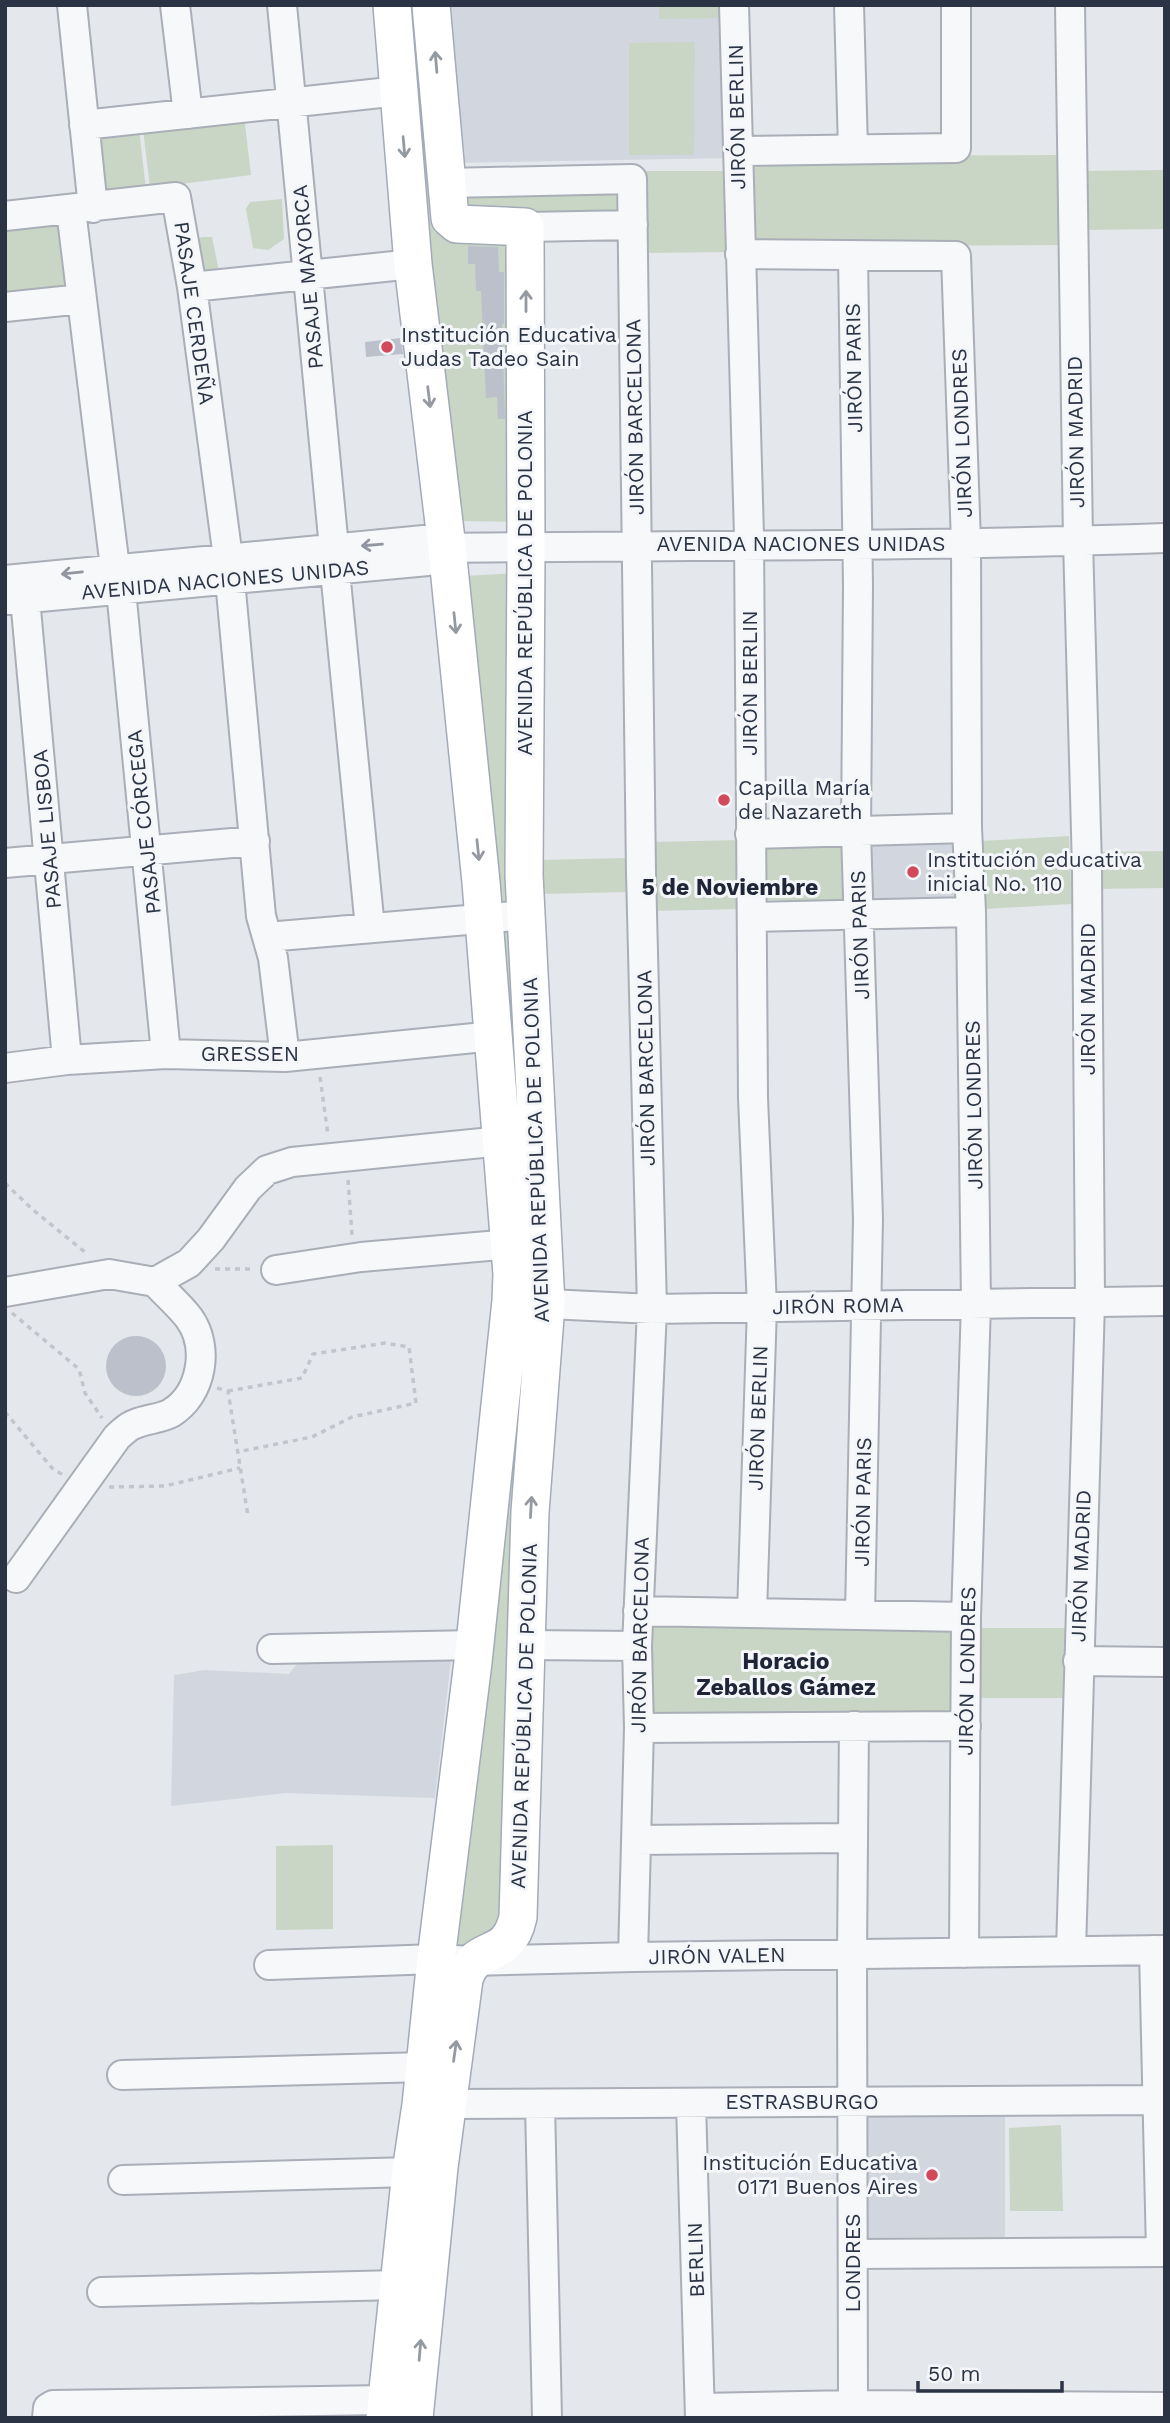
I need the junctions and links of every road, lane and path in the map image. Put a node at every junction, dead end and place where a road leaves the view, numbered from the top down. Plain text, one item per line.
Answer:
1 (72, 5) edge
2 (176, 5) edge
3 (282, 5) edge
4 (392, 5) edge
5 (431, 5) edge
6 (734, 5) edge
7 (849, 5) edge
8 (956, 5) edge
9 (1070, 5) edge
10 (399, 91) junction
11 (292, 102) junction
12 (188, 114) junction
13 (84, 125) junction
14 (853, 149) junction
15 (738, 151) junction
16 (446, 183) junction
17 (82, 209) junction
18 (5, 216) edge
19 (633, 225) junction
20 (525, 228) junction
21 (740, 254) junction
22 (853, 256) junction
23 (413, 264) junction
24 (307, 275) junction
25 (192, 287) junction
26 (82, 299) junction
27 (5, 307) edge
28 (1165, 538) edge
29 (1078, 541) junction
30 (966, 543) junction
31 (637, 544) junction
32 (749, 544) junction
33 (857, 544) junction
34 (526, 546) junction
35 (442, 548) junction
36 (335, 559) junction
37 (229, 569) junction
38 (118, 579) junction
39 (12, 593) edge
40 (967, 828) junction
41 (856, 832) junction
42 (750, 834) junction
43 (255, 841) junction
44 (146, 850) junction
45 (50, 859) junction
46 (5, 863) edge
47 (971, 912) junction
48 (859, 915) junction
49 (754, 916) junction
50 (526, 925) junction
51 (370, 928) junction
52 (485, 929) junction
53 (267, 937) junction
54 (494, 1036) junction
55 (166, 1054) junction
56 (317, 1054) junction
57 (285, 1057) junction
58 (67, 1060) junction
59 (5, 1068) edge
60 (502, 1141) junction
61 (338, 1157) junction
62 (5, 1183) edge
63 (511, 1244) junction
64 (354, 1258) junction
65 (96, 1261) dead end
66 (189, 1263) junction
67 (276, 1270) joint
68 (155, 1282) junction
69 (5, 1292) edge
70 (1165, 1301) edge
71 (1090, 1302) junction
72 (528, 1303) junction
73 (867, 1304) junction
74 (976, 1304) junction
75 (5, 1307) edge
76 (762, 1307) junction
77 (652, 1309) junction
78 (197, 1382) junction
79 (228, 1391) junction
80 (5, 1412) edge
81 (117, 1437) junction
82 (237, 1452) junction
83 (240, 1468) junction
84 (80, 1487) junction
85 (248, 1516) dead end
86 (16, 1578) dead end
87 (638, 1611) junction
88 (752, 1614) junction
89 (860, 1615) junction
90 (966, 1617) junction
91 (475, 1644) junction
92 (526, 1645) junction
93 (637, 1646) junction
94 (272, 1648) dead end
95 (1078, 1661) junction
96 (1165, 1662) edge
97 (854, 1726) junction
98 (966, 1726) junction
99 (639, 1728) junction
100 (853, 1838) junction
101 (636, 1840) junction
102 (1159, 1950) edge
103 (1071, 1951) junction
104 (964, 1953) junction
105 (852, 1954) junction
106 (633, 1956) junction
107 (436, 1959) junction
108 (472, 1961) junction
109 (269, 1965) dead end
110 (425, 2067) junction
111 (122, 2075) dead end
112 (1157, 2100) junction
113 (852, 2102) junction
114 (691, 2103) junction
115 (448, 2104) junction
116 (540, 2104) junction
117 (411, 2172) junction
118 (123, 2180) dead end
119 (1163, 2252) edge
120 (854, 2254) junction
121 (398, 2285) junction
122 (102, 2292) dead end
123 (853, 2405) junction
124 (1162, 2411) edge
125 (50, 2412) edge
126 (395, 2412) edge
127 (1009, 2412) edge
128 (700, 2413) edge
129 (547, 2418) edge

1 - 13 street, PASAJE CÓRCEGA
2 - 12 street
3 - 11 street, PASAJE MAYORCA
4 - 10 main road, AVENIDA REPÚBLICA DE POLONIA
16 -> 5 main road
6 - 15 street, JIRÓN BERLIN
7 - 14 street
8 - 14 street
9 - 29 street, JIRÓN MADRID
10 - 11 street
10 -> 23 main road, AVENIDA REPÚBLICA DE POLONIA
11 - 12 street
11 - 24 street, PASAJE MAYORCA
12 - 13 street
13 - 17 street, PASAJE CÓRCEGA
14 - 15 street
15 - 21 street, JIRÓN BERLIN
16 - 19 street, JIRÓN BARCELONA
16 - 20 main road
17 - 18 street, PASAJE CERDEÑA
17 - 25 street, PASAJE CERDEÑA
17 - 26 street, PASAJE CÓRCEGA
19 - 20 street
19 - 31 street, JIRÓN BARCELONA
34 -> 20 main road, AVENIDA REPÚBLICA DE POLONIA
21 - 22 street
21 - 32 street, JIRÓN BERLIN
22 - 30 street, JIRÓN LONDRES
22 - 33 street, JIRÓN PARIS
23 - 24 street
23 -> 35 main road, AVENIDA REPÚBLICA DE POLONIA
24 - 25 street
24 - 36 street, PASAJE MAYORCA
25 - 37 street, PASAJE CERDEÑA
26 - 27 street
26 - 38 street, PASAJE CÓRCEGA
28 - 29 street, AVENIDA NACIONES UNIDAS
29 - 30 street, AVENIDA NACIONES UNIDAS
29 - 71 street, JIRÓN MADRID
30 - 33 street, AVENIDA NACIONES UNIDAS
30 - 40 street, JIRÓN LONDRES
31 - 32 street, AVENIDA NACIONES UNIDAS
31 - 34 street, AVENIDA NACIONES UNIDAS
31 - 77 street, JIRÓN BARCELONA
32 - 33 street, AVENIDA NACIONES UNIDAS
32 - 42 street, JIRÓN BERLIN
33 - 41 street, JIRÓN PARIS
34 - 35 street, AVENIDA NACIONES UNIDAS
34 - 50 main road, AVENIDA REPÚBLICA DE POLONIA
35 - 36 street, AVENIDA NACIONES UNIDAS
35 -> 52 main road, AVENIDA REPÚBLICA DE POLONIA
36 - 37 street, AVENIDA NACIONES UNIDAS
36 - 51 street, PASAJE MAYORCA
37 - 38 street, AVENIDA NACIONES UNIDAS
37 - 43 street, PASAJE CERDEÑA
38 - 39 street, AVENIDA NACIONES UNIDAS
38 - 44 street, PASAJE CÓRCEGA
39 - 45 street, PASAJE LISBOA
40 - 41 street
40 - 47 street, JIRÓN LONDRES
41 - 42 street
41 - 48 street, JIRÓN PARIS
42 - 49 street, JIRÓN BERLIN
43 - 44 street
43 - 53 street, PASAJE CERDEÑA
44 - 45 street
44 - 55 street, PASAJE CÓRCEGA
45 - 46 street
45 - 58 street, PASAJE LISBOA
47 - 48 street
47 - 74 street, JIRÓN LONDRES
48 - 49 street
48 - 73 street, JIRÓN PARIS
49 - 76 street, JIRÓN BERLIN
50 - 52 main road
50 - 72 main road, AVENIDA REPÚBLICA DE POLONIA
51 - 52 street
51 - 53 street
52 - 54 main road, AVENIDA REPÚBLICA DE POLONIA
53 - 57 street, PASAJE CERDEÑA
54 - 56 street, GRESSEN
54 - 60 main road, AVENIDA REPÚBLICA DE POLONIA
55 - 57 street, GRESSEN
55 - 58 street, GRESSEN
56 - 57 street, GRESSEN
56 - 61 path
58 - 59 street, GRESSEN
60 - 61 street
60 - 63 main road, AVENIDA REPÚBLICA DE POLONIA
61 - 64 path
61 - 66 street
62 - 65 path
63 - 64 street
63 - 72 main road, AVENIDA REPÚBLICA DE POLONIA
64 - 67 street
66 - 67 path
66 - 68 street
68 - 69 street
68 - 78 street
70 - 71 street, JIRÓN ROMA
71 - 74 street, JIRÓN ROMA
71 - 95 street, JIRÓN MADRID
72 - 77 street, JIRÓN ROMA
72 - 91 main road, AVENIDA REPÚBLICA DE POLONIA
92 -> 72 main road, AVENIDA REPÚBLICA DE POLONIA
73 - 74 street, JIRÓN ROMA
73 - 76 street, JIRÓN ROMA
73 - 89 street, JIRÓN PARIS
74 - 90 street, JIRÓN LONDRES
75 - 81 path
76 - 77 street, JIRÓN ROMA
76 - 88 street, JIRÓN BERLIN
77 - 87 street, JIRÓN BARCELONA
78 - 79 path
78 - 81 street
79 - 82 path
79 - 82 path
80 - 84 path
81 - 84 street
82 - 83 path
83 - 84 path
83 - 85 path
84 - 86 street
87 - 88 street
87 - 93 street, JIRÓN BARCELONA
88 - 89 street
89 - 90 street
90 - 98 street, JIRÓN LONDRES
91 - 94 street
91 - 107 main road, AVENIDA REPÚBLICA DE POLONIA
92 - 93 street
92 - 108 main road, AVENIDA REPÚBLICA DE POLONIA
93 - 99 street, JIRÓN BARCELONA
95 - 96 street
95 - 103 street, JIRÓN MADRID
97 - 98 street
97 - 99 street
97 - 100 street
98 - 104 street, JIRÓN LONDRES
99 - 101 street, JIRÓN BARCELONA
100 - 101 street
100 - 105 street
101 - 106 street, JIRÓN BARCELONA
102 - 103 street, JIRÓN VALEN
102 - 112 street
103 - 104 street, JIRÓN VALEN
104 - 105 street, JIRÓN VALEN
105 - 106 street, JIRÓN VALEN
105 - 113 street, LONDRES
106 - 108 street, JIRÓN VALEN
107 - 108 street, JIRÓN VALEN
107 - 109 street, JIRÓN VALEN
107 - 110 main road, AVENIDA REPÚBLICA DE POLONIA
115 -> 108 main road
110 - 111 street
110 - 117 main road, AVENIDA REPÚBLICA DE POLONIA
112 - 113 street, ESTRASBURGO
112 - 119 street
113 - 114 street, ESTRASBURGO
113 - 120 street, LONDRES
114 - 116 street, ESTRASBURGO
114 - 128 street, BERLIN
115 - 116 street, ESTRASBURGO
126 -> 115 main road
116 - 129 street
117 - 118 street
117 - 121 main road, AVENIDA REPÚBLICA DE POLONIA
119 - 120 street
120 - 123 street, LONDRES
121 - 122 street
121 - 126 main road, AVENIDA REPÚBLICA DE POLONIA
123 - 127 street
123 - 128 street
124 - 127 street
125 - 126 street

